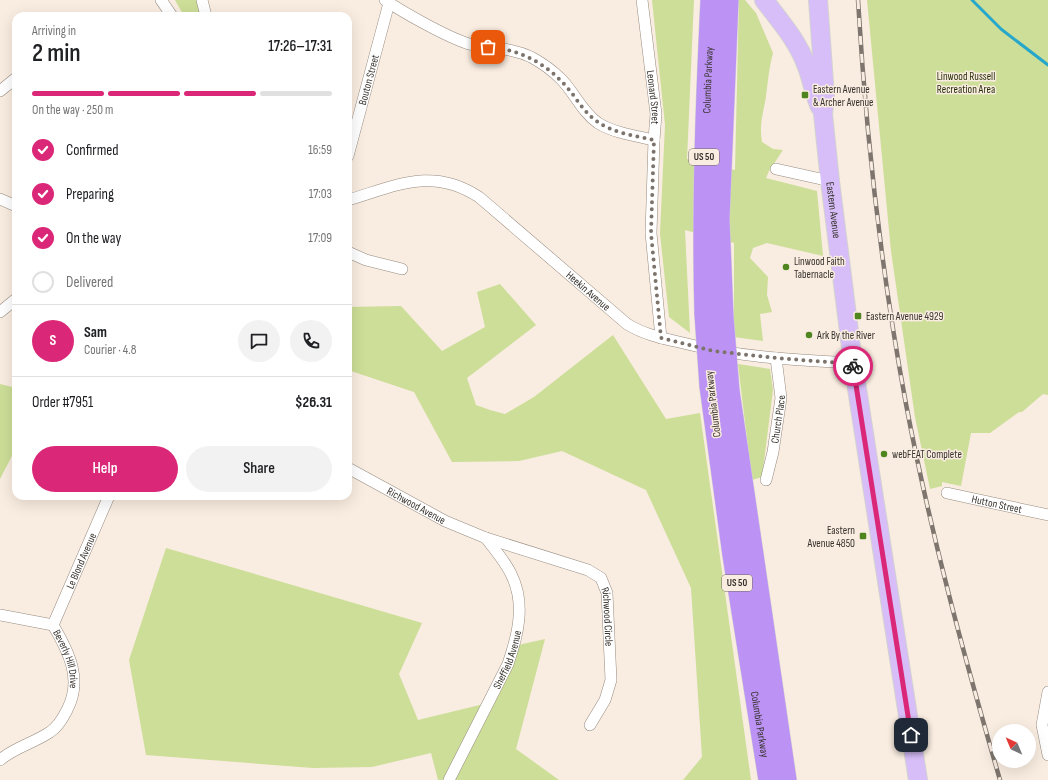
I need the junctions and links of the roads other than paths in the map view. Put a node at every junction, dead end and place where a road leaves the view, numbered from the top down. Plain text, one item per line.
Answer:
1 (161, 0) edge
2 (202, 0) edge
3 (642, 0) edge
4 (764, 0) edge
5 (818, 0) edge
6 (387, 1) edge
7 (722, 2) edge
8 (169, 12) edge
9 (205, 12) edge
10 (12, 81) edge
11 (0, 91) edge
12 (823, 114) junction
13 (352, 140) edge
14 (654, 140) junction
15 (776, 169) dead end
16 (830, 181) junction
17 (0, 199) edge
18 (352, 199) edge
19 (12, 204) edge
20 (352, 254) edge
21 (402, 269) dead end
22 (12, 302) edge
23 (0, 312) edge
24 (661, 338) junction
25 (776, 358) junction
26 (853, 364) junction
27 (720, 389) junction
28 (352, 470) edge
29 (766, 480) dead end
30 (947, 493) dead end
31 (107, 500) edge
32 (1048, 515) edge
33 (486, 538) junction
34 (0, 614) edge
35 (53, 625) junction
36 (1048, 692) edge
37 (590, 726) dead end
38 (1048, 755) edge
39 (0, 760) edge
40 (449, 780) edge
41 (769, 780) edge
42 (786, 780) edge
43 (918, 780) edge

1 - 8 street
2 - 9 street
3 - 14 street, Leonard Street
4 - 12 main road
5 - 12 main road
6 - 13 street, Bouton Street
6 - 14 street
7 - 27 highway, Columbia Parkway / US 50, bridge
10 - 11 street
12 - 16 main road, Eastern Avenue
14 - 24 street, Leonard Street
15 - 16 street
16 - 26 main road, Eastern Avenue
17 - 19 street
18 - 24 street, Heekin Avenue
20 - 21 street
22 - 23 street
24 - 25 street, Heekin Avenue
25 - 26 street, Heekin Avenue
25 - 29 street, Church Place
26 - 43 main road, Eastern Avenue
27 - 41 highway, Columbia Parkway / US 50
27 - 42 highway, Columbia Parkway / US 50
28 - 33 street, Richwood Avenue
30 - 32 street, Hutton Street
31 - 35 street, Le Blond Avenue
33 - 37 street, Richwood Circle
33 - 40 street, Sheffield Avenue
34 - 35 street, Beverly Hill Drive
35 - 39 street, Beverly Hill Drive
36 - 38 street

